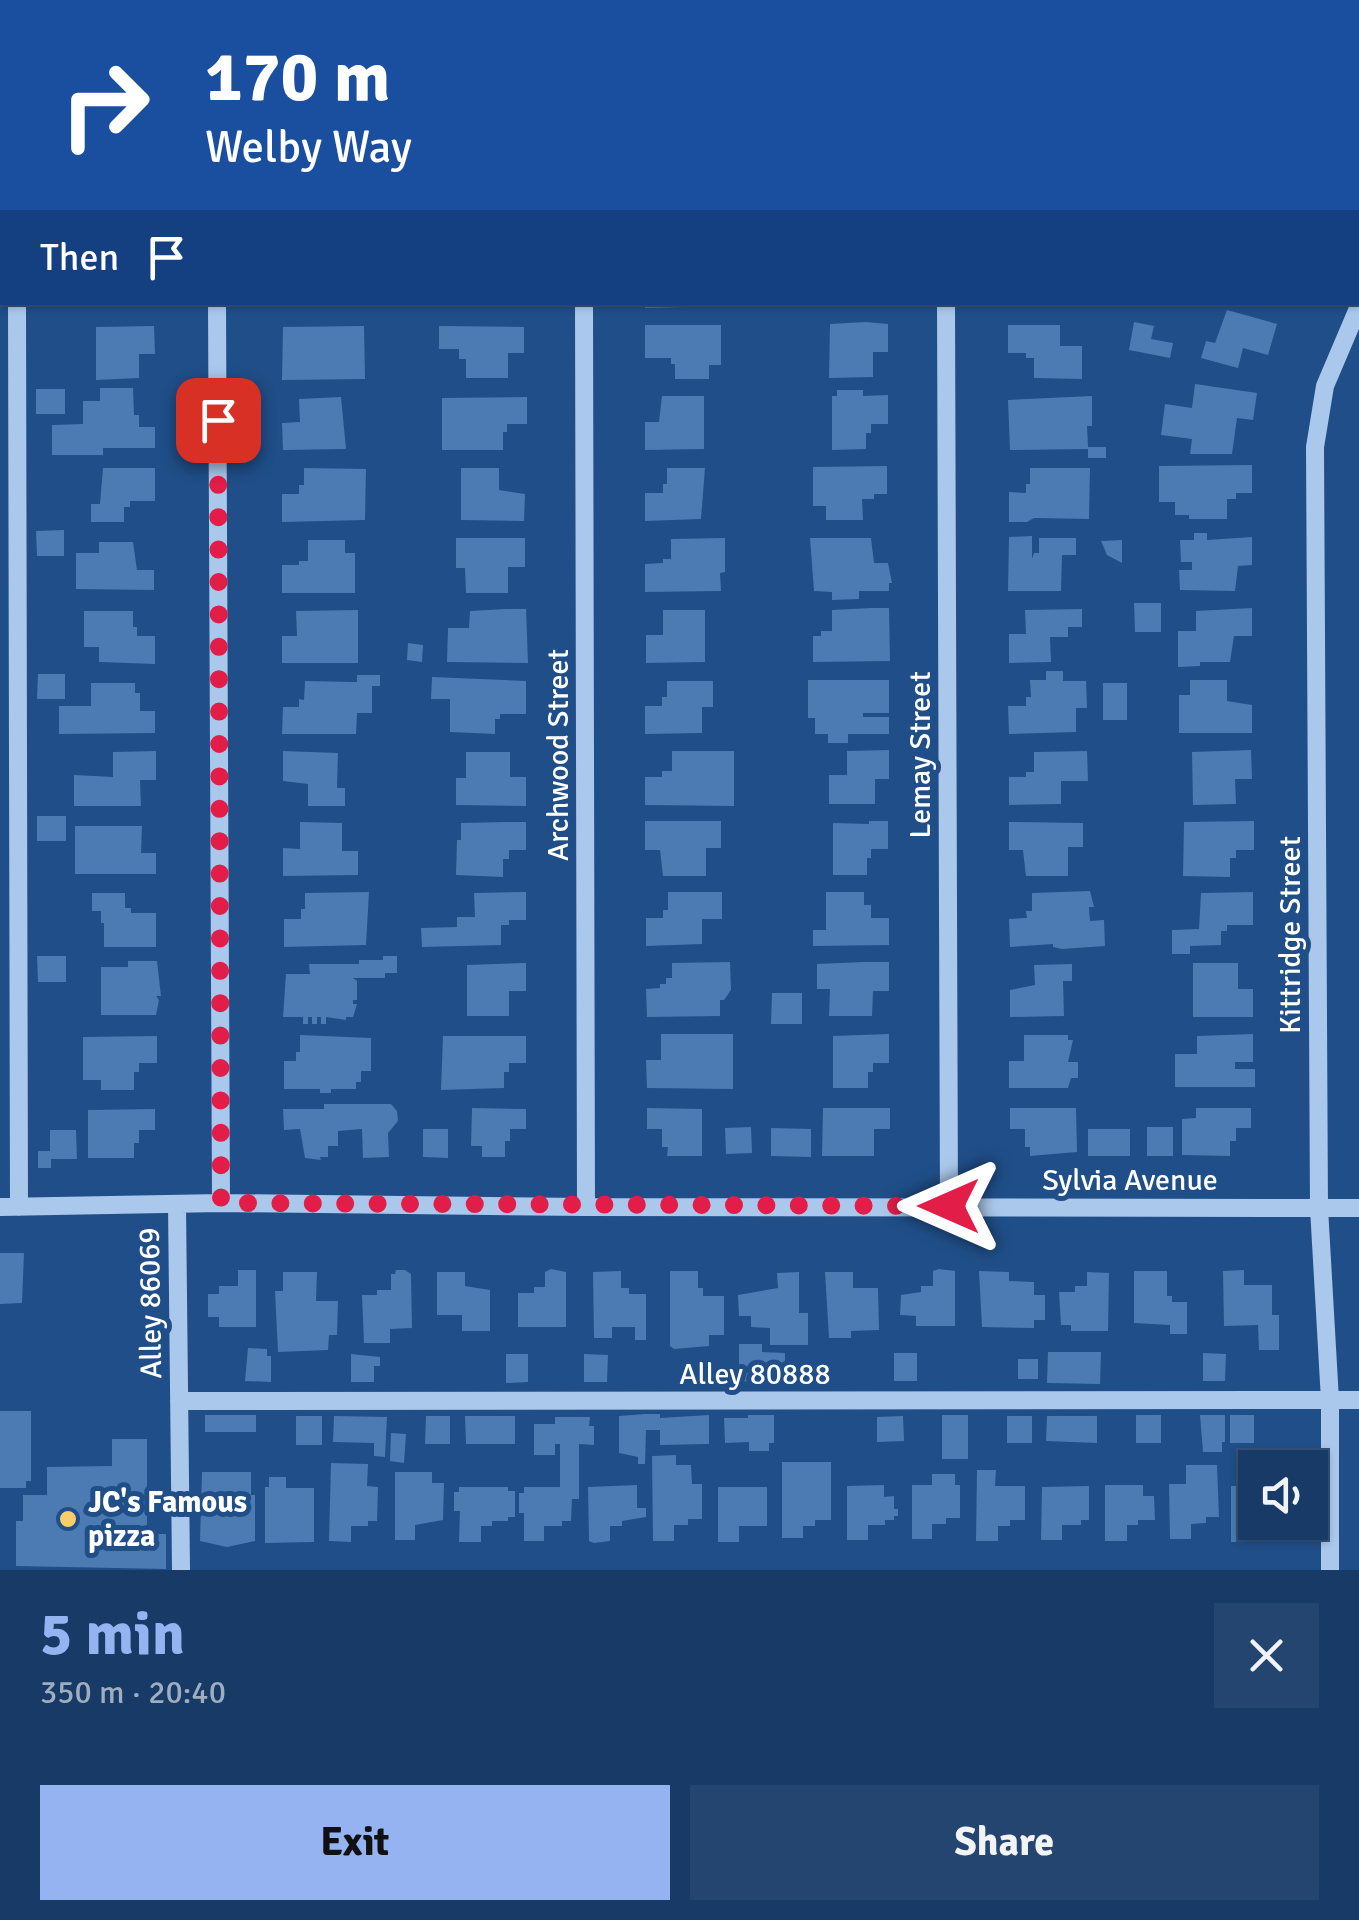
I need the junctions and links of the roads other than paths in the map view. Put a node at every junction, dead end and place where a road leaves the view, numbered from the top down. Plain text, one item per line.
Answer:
1 (18, 305) edge
2 (217, 305) edge
3 (584, 305) edge
4 (946, 305) edge
5 (1359, 306) edge
6 (221, 1203) junction
7 (176, 1204) junction
8 (949, 1206) junction
9 (10, 1207) edge
10 (586, 1207) junction
11 (1319, 1208) junction
12 (1359, 1208) edge
13 (1330, 1400) junction
14 (1359, 1400) edge
15 (180, 1401) junction
16 (181, 1570) edge
17 (1330, 1570) edge

1 - 9 street
2 - 6 street
3 - 10 street, Archwood Street
4 - 8 street, Lemay Street
5 - 11 street, Kittridge Street
6 - 7 street, Sylvia Avenue
6 - 10 street, Sylvia Avenue
7 - 9 street, Sylvia Avenue
7 - 15 street, Alley 86069
8 - 10 street, Sylvia Avenue
8 - 11 street, Sylvia Avenue
11 - 12 street, Sylvia Avenue
11 - 13 street, Kittridge Street
13 - 14 street, Alley 80888
13 - 15 street, Alley 80888
13 - 17 street, Kittridge Street
15 - 16 street, Alley 86069

